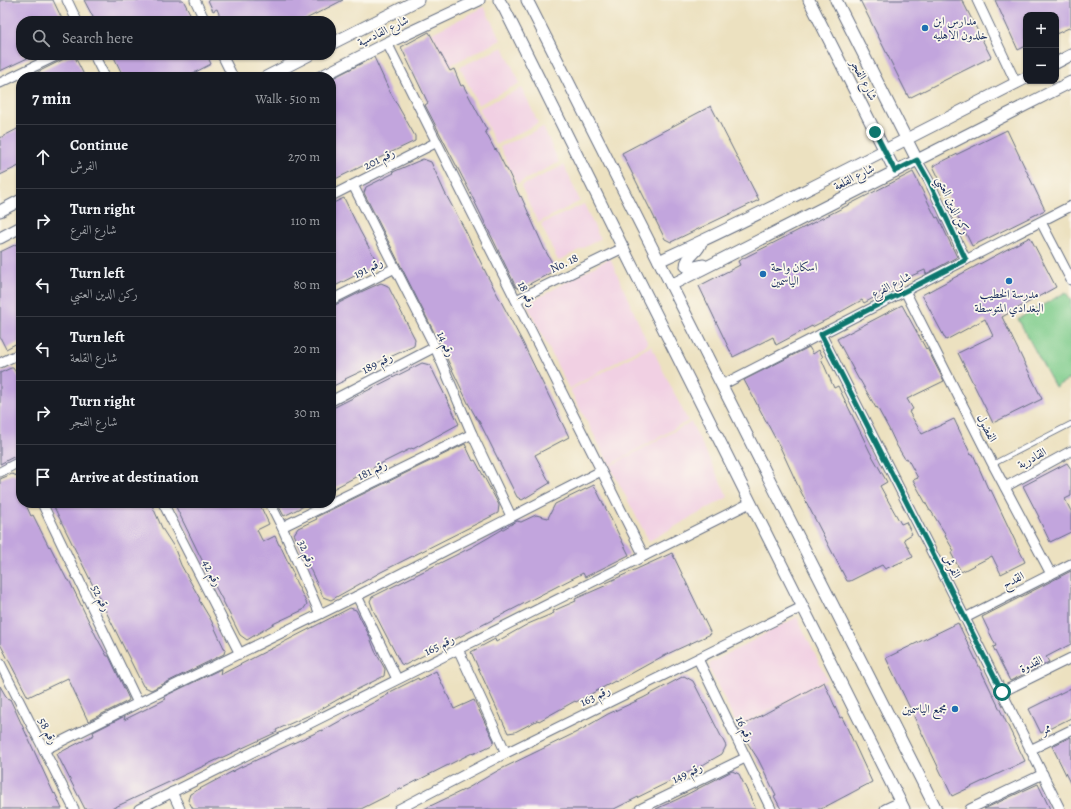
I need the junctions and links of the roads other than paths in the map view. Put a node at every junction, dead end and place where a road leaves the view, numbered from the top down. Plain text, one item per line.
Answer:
1 (67, 0) edge
2 (195, 0) edge
3 (418, 0) edge
4 (479, 0) edge
5 (499, 0) edge
6 (522, 0) edge
7 (527, 0) edge
8 (809, 0) edge
9 (836, 0) edge
10 (977, 0) edge
11 (506, 5) edge
12 (75, 16) edge
13 (203, 16) edge
14 (537, 18) junction
15 (336, 41) edge
16 (387, 43) junction
17 (1071, 55) edge
18 (48, 60) edge
19 (96, 60) edge
20 (224, 60) edge
21 (299, 60) edge
22 (1059, 61) edge
23 (23, 72) edge
24 (102, 72) edge
25 (230, 72) edge
26 (276, 72) edge
27 (330, 72) edge
28 (16, 75) edge
29 (1021, 81) edge
30 (1071, 82) edge
31 (0, 83) edge
32 (906, 139) junction
33 (437, 142) junction
34 (885, 151) junction
35 (917, 160) junction
36 (895, 171) junction
37 (353, 185) junction
38 (336, 194) edge
39 (16, 203) edge
40 (1071, 206) edge
41 (0, 211) edge
42 (1041, 222) junction
43 (16, 230) edge
44 (0, 238) edge
45 (702, 242) junction
46 (623, 248) junction
47 (966, 260) junction
48 (659, 261) junction
49 (712, 264) junction
50 (395, 268) junction
51 (1071, 280) edge
52 (671, 285) junction
53 (905, 291) junction
54 (336, 298) edge
55 (516, 300) junction
56 (821, 334) junction
57 (435, 347) junction
58 (16, 355) edge
59 (0, 363) edge
60 (722, 385) junction
61 (336, 398) edge
62 (1071, 424) edge
63 (472, 434) junction
64 (1071, 451) edge
65 (16, 464) edge
66 (993, 464) junction
67 (601, 471) junction
68 (0, 472) edge
69 (1005, 487) junction
70 (336, 501) edge
71 (750, 503) junction
72 (44, 508) edge
73 (166, 508) edge
74 (272, 508) edge
75 (321, 508) edge
76 (512, 516) junction
77 (282, 527) junction
78 (644, 556) junction
79 (1071, 564) edge
80 (1051, 574) junction
81 (357, 596) junction
82 (802, 607) junction
83 (320, 614) junction
84 (965, 618) junction
85 (458, 649) junction
86 (240, 654) junction
87 (1071, 658) edge
88 (698, 659) junction
89 (0, 663) edge
90 (397, 679) junction
91 (1002, 692) junction
92 (138, 703) junction
93 (1071, 730) edge
94 (44, 750) junction
95 (1030, 750) junction
96 (506, 753) junction
97 (745, 758) junction
98 (1043, 774) junction
99 (172, 792) junction
100 (902, 805) edge
101 (74, 809) edge
102 (139, 809) edge
103 (180, 809) edge
104 (399, 809) edge
105 (640, 809) edge
106 (771, 809) edge
107 (886, 809) edge
108 (936, 809) edge
109 (970, 809) edge
110 (1060, 809) edge

1 - 12 street
2 - 13 street
3 - 15 street, شارع القادسية
4 - 16 street, شارع القادسية
5 - 11 street
6 - 14 street
7 - 14 street
8 - 34 street, شارع الفجر
9 - 32 street, شارع الفجر
10 - 29 street
11 - 46 street
14 - 48 street
16 - 27 street, شارع القادسية
16 - 33 street, رقم 18
17 - 22 street
18 - 23 street
19 - 24 street
20 - 25 street
21 - 26 street
28 - 31 street
29 - 32 street, شارع القلعة
30 - 35 street, شارع القلعة
32 - 34 street, شارع القلعة
32 - 35 street, شارع الفجر
33 - 37 street, رقم 201
33 - 55 street, رقم 18
34 - 36 street, شارع الفجر
34 - 45 street, شارع القلعة
35 - 36 street, شارع القلعة
35 - 47 street, ركن الدين العتبي
36 - 49 street, شارع القلعة
37 - 38 street, رقم 201
37 - 50 street, رقم 14
39 - 41 street
40 - 42 street, شارع الفرع
42 - 47 street, شارع الفرع
42 - 51 street
43 - 44 street
45 - 48 street, شارع القلعة
45 - 49 street
46 - 55 street, No. 18
46 - 71 street
47 - 53 street, شارع الفرع
48 - 52 street
49 - 52 street, شارع القلعة
50 - 54 street, رقم 191
50 - 57 street, رقم 14
52 - 60 street
53 - 56 street, شارع الفرع
53 - 66 street, الفضول
55 - 67 street, رقم 18
56 - 60 street, شارع الفرع
56 - 84 street, الفرش
57 - 61 street, رقم 189
57 - 63 street, رقم 14
58 - 59 street
60 - 108 street
62 - 66 lane
63 - 70 street, رقم 181
63 - 76 street, رقم 14
64 - 69 street, القادرية
65 - 68 street
66 - 69 street, الفضول
67 - 76 street
67 - 78 street, رقم 18
69 - 80 street, الفضول
71 - 78 street, رقم 165
71 - 82 street
72 - 92 street, رقم 52
73 - 86 street, رقم 42
74 - 77 street, رقم 32
75 - 77 street, رقم 181
76 - 81 street
77 - 83 street, رقم 32
78 - 85 street, رقم 165
79 - 80 street, القدح
80 - 84 street, القدح
81 - 83 street
81 - 90 street
82 - 88 street, رقم 163
82 - 100 street
83 - 86 street
84 - 91 street, الفرش
85 - 90 street, رقم 165
85 - 96 street
86 - 92 street
87 - 91 street, القدوة
88 - 96 street, رقم 163
88 - 97 street, رقم 16
89 - 94 street, رقم 58
90 - 99 street, رقم 165
91 - 95 street, الفرش
92 - 94 street
93 - 95 street, ممر
94 - 101 street, رقم 58
95 - 98 street, الفرش
96 - 104 street, رقم 163
97 - 105 street, رقم 149
97 - 106 street, رقم 16
98 - 109 street
98 - 110 street, الفرش
99 - 102 street, رقم 165
99 - 103 street
100 - 107 street

